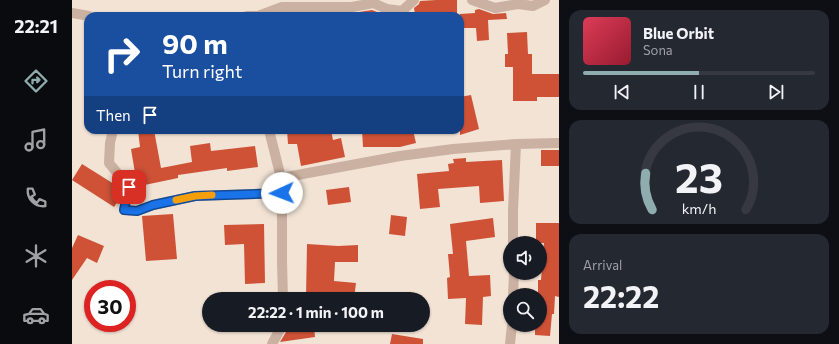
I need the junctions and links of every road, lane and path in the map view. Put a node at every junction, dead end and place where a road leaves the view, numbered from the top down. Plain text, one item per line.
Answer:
1 (414, 0) edge
2 (472, 0) edge
3 (545, 0) edge
4 (269, 12) edge
5 (72, 13) edge
6 (84, 15) edge
7 (112, 134) edge
8 (270, 134) edge
9 (559, 143) edge
10 (516, 144) junction
11 (281, 178) junction
12 (282, 193) junction
13 (513, 236) edge
14 (283, 292) edge
15 (278, 332) edge
16 (511, 332) edge
17 (272, 344) edge
18 (510, 344) edge

1 - 4 street
2 - 3 street
5 - 6 street
7 - 12 street
8 - 11 street
9 - 10 street
10 - 11 street
10 - 13 street
11 - 12 street
12 - 14 street
15 - 17 street
16 - 18 street

